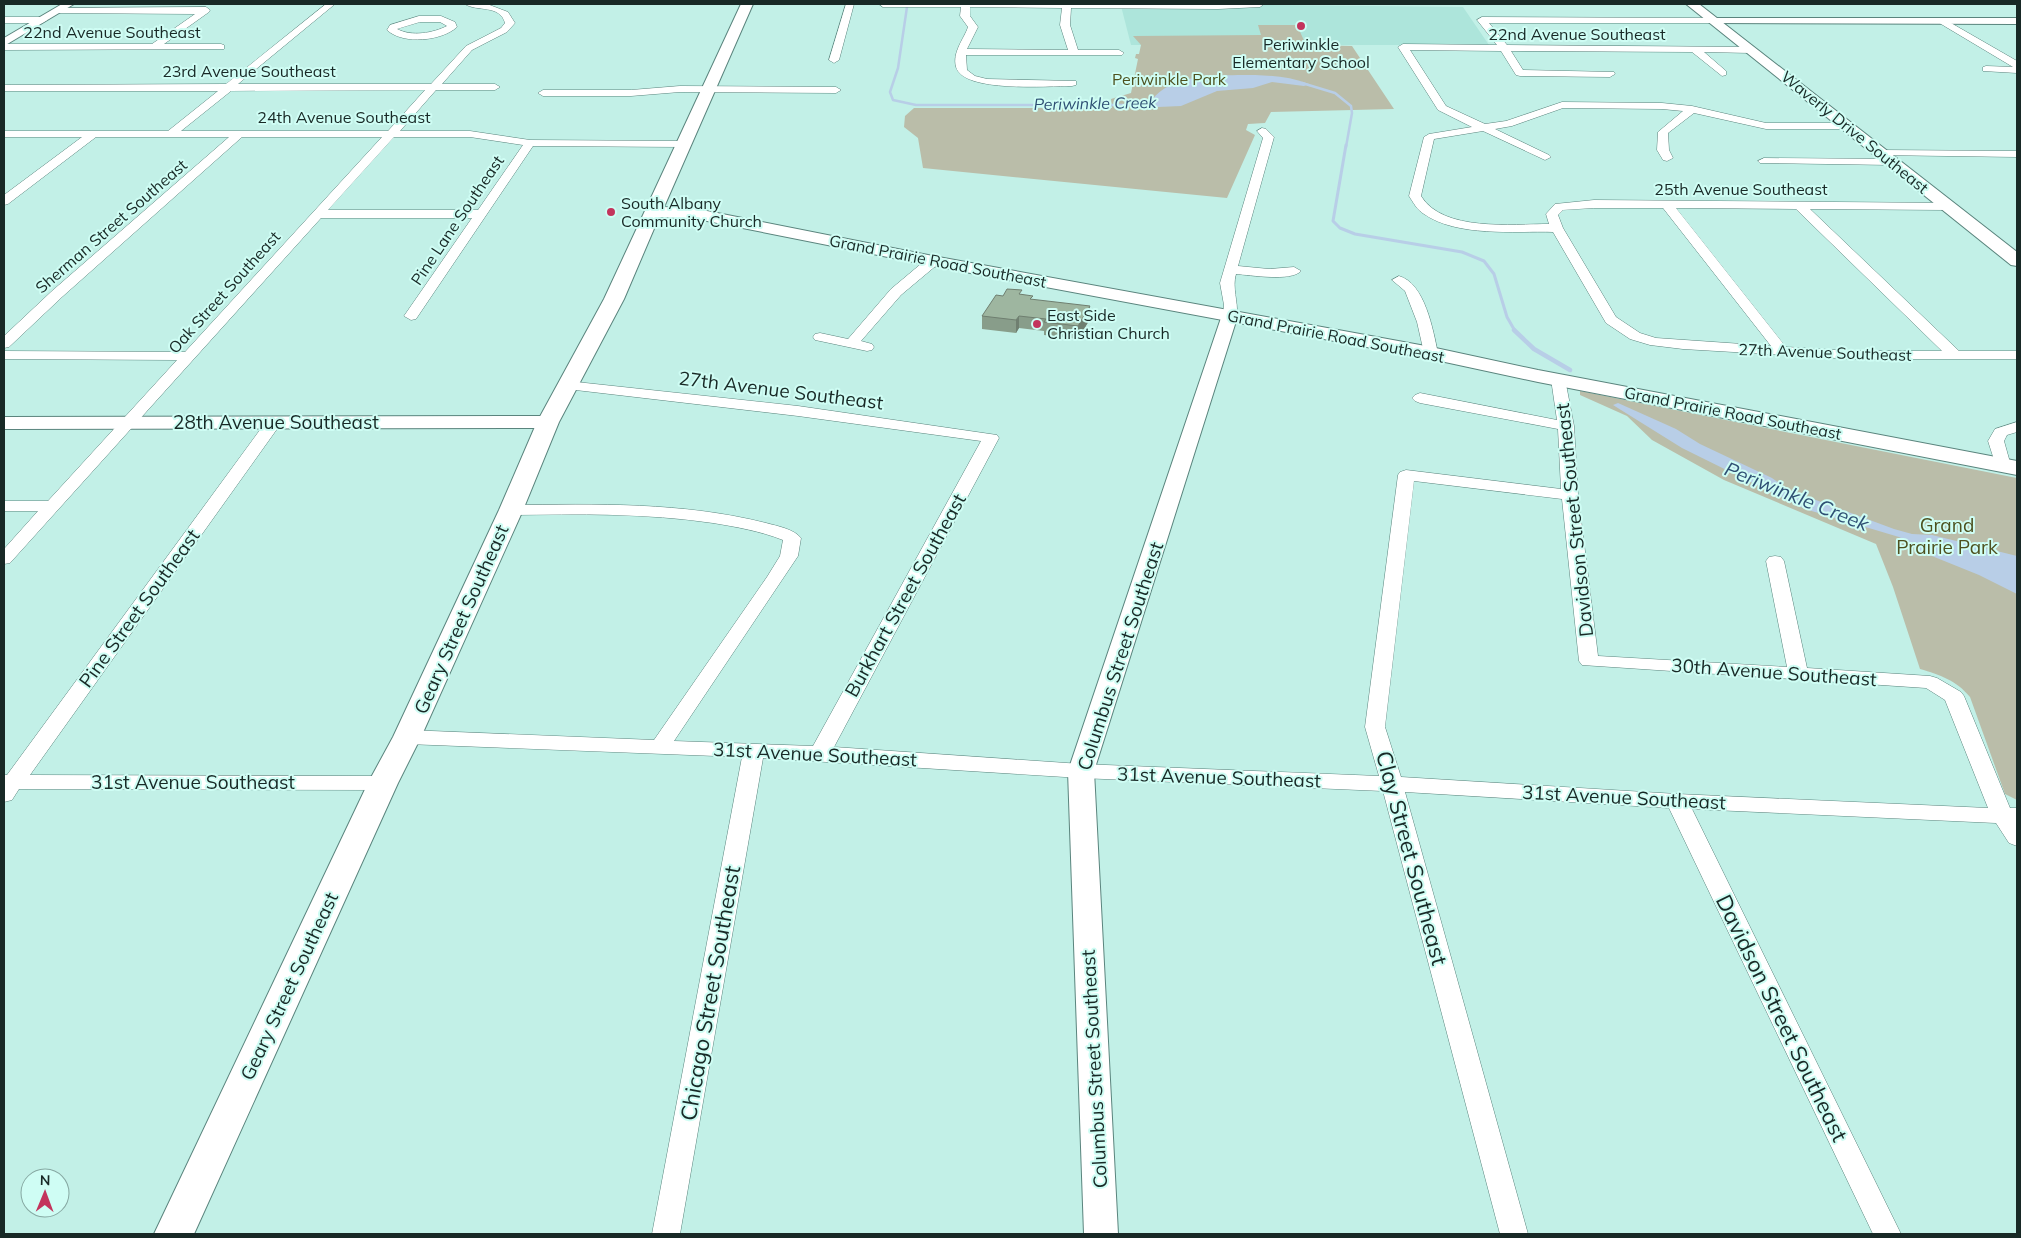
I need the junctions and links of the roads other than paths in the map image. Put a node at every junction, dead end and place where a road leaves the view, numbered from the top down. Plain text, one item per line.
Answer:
1 (69, 4) edge
2 (214, 4) edge
3 (331, 4) edge
4 (474, 4) edge
5 (747, 4) edge
6 (850, 4) edge
7 (883, 4) edge
8 (966, 4) edge
9 (1258, 4) edge
10 (1692, 4) edge
11 (1067, 5) edge
12 (56, 11) junction
13 (204, 11) junction
14 (449, 16) junction
15 (4, 20) edge
16 (42, 20) junction
17 (1716, 21) junction
18 (1944, 22) junction
19 (2017, 22) edge
20 (4, 43) edge
21 (4, 47) edge
22 (154, 47) junction
23 (221, 47) dead end
24 (1504, 48) junction
25 (1694, 49) junction
26 (1751, 50) junction
27 (963, 52) junction
28 (1074, 52) junction
29 (1118, 53) dead end
30 (834, 60) dead end
31 (2017, 65) edge
32 (1986, 69) dead end
33 (2017, 70) edge
34 (1722, 73) dead end
35 (1610, 74) dead end
36 (1072, 84) dead end
37 (4, 88) edge
38 (229, 88) junction
39 (433, 88) junction
40 (495, 88) dead end
41 (708, 89) junction
42 (836, 90) dead end
43 (542, 93) dead end
44 (1692, 109) junction
45 (1848, 126) junction
46 (1485, 127) junction
47 (1262, 131) dead end
48 (172, 133) junction
49 (240, 133) junction
50 (391, 133) junction
51 (4, 134) edge
52 (93, 134) junction
53 (530, 143) junction
54 (683, 144) junction
55 (2017, 154) edge
56 (1886, 157) junction
57 (1545, 158) dead end
58 (1667, 158) dead end
59 (1764, 161) dead end
60 (4, 201) edge
61 (1668, 204) junction
62 (1799, 205) junction
63 (1947, 206) junction
64 (654, 212) junction
65 (318, 214) junction
66 (479, 214) junction
67 (1557, 228) junction
68 (933, 261) junction
69 (2017, 261) edge
70 (1230, 269) junction
71 (1294, 271) dead end
72 (1399, 280) dead end
73 (1230, 315) junction
74 (411, 316) dead end
75 (820, 338) dead end
76 (852, 342) junction
77 (4, 344) edge
78 (867, 347) dead end
79 (1783, 352) junction
80 (1432, 353) junction
81 (4, 355) edge
82 (2017, 355) edge
83 (188, 356) junction
84 (1956, 356) junction
85 (1558, 379) junction
86 (567, 385) junction
87 (1420, 398) dead end
88 (4, 422) edge
89 (128, 422) junction
90 (274, 422) junction
91 (548, 422) junction
92 (1566, 426) junction
93 (2017, 427) edge
94 (991, 438) joint
95 (2010, 467) edge
96 (1406, 475) joint
97 (1570, 495) junction
98 (4, 506) edge
99 (52, 506) junction
100 (510, 510) junction
101 (4, 559) edge
102 (1775, 561) dead end
103 (1589, 661) joint
104 (1798, 673) junction
105 (1954, 696) joint
106 (407, 737) junction
107 (660, 746) junction
108 (754, 751) junction
109 (820, 753) junction
110 (1081, 771) junction
111 (383, 783) junction
112 (1392, 784) junction
113 (7, 786) edge
114 (1677, 801) junction
115 (2010, 816) edge
116 (2017, 838) edge
117 (174, 1234) edge
118 (666, 1234) edge
119 (1101, 1234) edge
120 (1514, 1234) edge
121 (1887, 1234) edge

1 - 12 street
2 - 13 street
3 - 38 street
4 - 14 street
4 - 39 street, Oak Street Southeast
5 - 41 main road, Geary Street Southeast
6 - 30 street
7 - 8 street
8 - 11 street
8 - 27 street
9 - 11 street
10 - 17 main road, Waverly Drive Southeast
11 - 28 street
12 - 13 street
12 - 16 street
13 - 22 street
14 - 14 street
15 - 16 street
16 - 20 street
17 - 18 street
17 - 24 street
17 - 26 main road, Waverly Drive Southeast
18 - 19 street
18 - 31 street
21 - 22 street, 22nd Avenue Southeast
22 - 23 street, 22nd Avenue Southeast
24 - 25 street, 22nd Avenue Southeast
24 - 35 street
24 - 46 street, 22nd Avenue Southeast
25 - 26 street, 22nd Avenue Southeast
25 - 34 street
26 - 45 main road, Waverly Drive Southeast
27 - 28 street
27 - 36 street
28 - 29 street
32 - 33 street
37 - 38 street, 23rd Avenue Southeast
38 - 39 street, 23rd Avenue Southeast
38 - 48 street
39 - 40 street, 23rd Avenue Southeast
39 - 50 street, Oak Street Southeast
41 - 42 street
41 - 43 street
41 - 54 main road, Geary Street Southeast
44 - 45 street
44 - 46 street
44 - 58 street
45 - 56 main road, Waverly Drive Southeast
46 - 57 street
46 - 67 street
47 - 70 street, Columbus Street Southeast
48 - 49 street, 24th Avenue Southeast
48 - 52 street, 24th Avenue Southeast
49 - 50 street, 24th Avenue Southeast
49 - 77 street, Sherman Street Southeast
50 - 53 street, 24th Avenue Southeast
50 - 65 street, Oak Street Southeast
51 - 52 street, 24th Avenue Southeast
52 - 60 street
53 - 54 street, 24th Avenue Southeast
53 - 66 street, Pine Lane Southeast
54 - 64 main road, Geary Street Southeast
55 - 56 street
56 - 59 street
56 - 63 main road, Waverly Drive Southeast
61 - 62 street, 25th Avenue Southeast
61 - 67 street, 25th Avenue Southeast
61 - 79 street
62 - 63 street, 25th Avenue Southeast
62 - 84 street
63 - 69 main road, Waverly Drive Southeast
64 - 68 main road, Grand Prairie Road Southeast
64 - 86 main road, Geary Street Southeast
65 - 66 street
65 - 83 street, Oak Street Southeast
66 - 74 street, Pine Lane Southeast
67 - 79 street, 27th Avenue Southeast
68 - 73 main road, Grand Prairie Road Southeast
68 - 76 street
70 - 71 street
70 - 73 street, Columbus Street Southeast
72 - 80 street
73 - 80 main road, Grand Prairie Road Southeast
73 - 110 street, Columbus Street Southeast
75 - 76 street
76 - 78 street
79 - 84 street, 27th Avenue Southeast
80 - 85 main road, Grand Prairie Road Southeast
81 - 83 street
82 - 84 street, 27th Avenue Southeast
83 - 89 street, Oak Street Southeast
85 - 92 street, Davidson Street Southeast
85 - 95 main road, Grand Prairie Road Southeast
86 - 91 main road, Geary Street Southeast
86 - 94 street, 27th Avenue Southeast
87 - 92 street
88 - 89 street, 28th Avenue Southeast
89 - 90 street, 28th Avenue Southeast
89 - 99 street, Oak Street Southeast
90 - 91 street, 28th Avenue Southeast
90 - 113 street, Pine Street Southeast
91 - 100 main road, Geary Street Southeast
92 - 97 street, Davidson Street Southeast
93 - 95 street
94 - 109 street, Burkhart Street Southeast
96 - 97 street
96 - 112 street, Clay Street Southeast
97 - 103 street, Davidson Street Southeast
98 - 99 street
99 - 101 street, Oak Street Southeast
100 - 106 main road, Geary Street Southeast
100 - 107 street
102 - 104 street
103 - 104 street, 30th Avenue Southeast
104 - 105 street, 30th Avenue Southeast
105 - 115 street
106 - 107 street, 31st Avenue Southeast
106 - 111 main road, Geary Street Southeast
107 - 108 street, 31st Avenue Southeast
108 - 109 street, 31st Avenue Southeast
108 - 118 street, Chicago Street Southeast
109 - 110 street, 31st Avenue Southeast
110 - 112 street, 31st Avenue Southeast
110 - 119 street, Columbus Street Southeast
111 - 113 street, 31st Avenue Southeast
111 - 117 main road, Geary Street Southeast
112 - 114 street, 31st Avenue Southeast
112 - 120 street, Clay Street Southeast
114 - 115 street, 31st Avenue Southeast
114 - 121 street, Davidson Street Southeast
115 - 116 street

